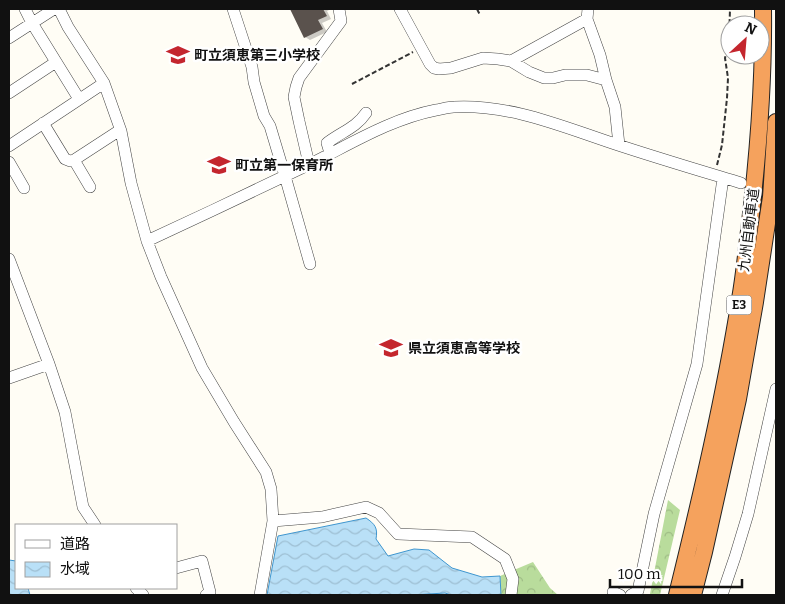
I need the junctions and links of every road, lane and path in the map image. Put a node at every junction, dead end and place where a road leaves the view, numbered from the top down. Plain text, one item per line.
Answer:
1 (25, 9) edge
2 (54, 9) edge
3 (59, 9) edge
4 (233, 9) edge
5 (339, 9) edge
6 (400, 9) edge
7 (477, 9) edge
8 (730, 9) edge
9 (762, 9) edge
10 (588, 14) edge
11 (480, 15) dead end
12 (32, 23) junction
13 (9, 38) edge
14 (422, 48) junction
15 (511, 61) junction
16 (56, 62) junction
17 (606, 80) junction
18 (104, 83) junction
19 (352, 84) dead end
20 (9, 92) edge
21 (79, 99) junction
22 (366, 113) dead end
23 (776, 122) edge
24 (43, 124) junction
25 (121, 131) junction
26 (619, 145) junction
27 (9, 146) edge
28 (330, 153) junction
29 (74, 160) junction
30 (9, 162) edge
31 (310, 164) junction
32 (285, 176) junction
33 (718, 176) junction
34 (741, 183) dead end
35 (90, 187) dead end
36 (24, 188) dead end
37 (147, 241) junction
38 (9, 259) edge
39 (310, 264) dead end
40 (49, 364) junction
41 (9, 378) edge
42 (776, 389) edge
43 (772, 424) edge
44 (273, 521) junction
45 (93, 524) edge
46 (178, 567) edge
47 (206, 595) edge
48 (260, 595) edge
49 (511, 595) edge
50 (631, 595) edge
51 (677, 595) edge
52 (693, 595) edge
53 (722, 595) edge

1 - 12 street
2 - 12 street
3 - 18 street
4 - 32 street
5 - 31 street
6 - 14 street
7 - 11 path
8 - 33 path
9 - 51 highway, 九州自動車道 / E3
10 - 15 street
10 - 17 street
12 - 13 street
12 - 16 street
14 - 15 street
14 - 19 path
15 - 17 street
16 - 20 street
16 - 21 street
17 - 26 street
18 - 21 street
18 - 25 street
21 - 24 street
22 - 28 street
23 - 52 highway, 九州自動車道 / E3
24 - 27 street
24 - 29 street
25 - 29 street
25 - 37 street
26 - 28 street
26 - 33 street
28 - 31 street
29 - 35 street
30 - 36 street
31 - 32 street
32 - 37 street
32 - 39 street
33 - 34 street
33 - 50 street
37 - 44 street
38 - 40 street
40 - 41 street
40 - 45 street
42 - 43 street
43 - 53 street
44 - 48 street
44 - 49 street
46 - 47 street

